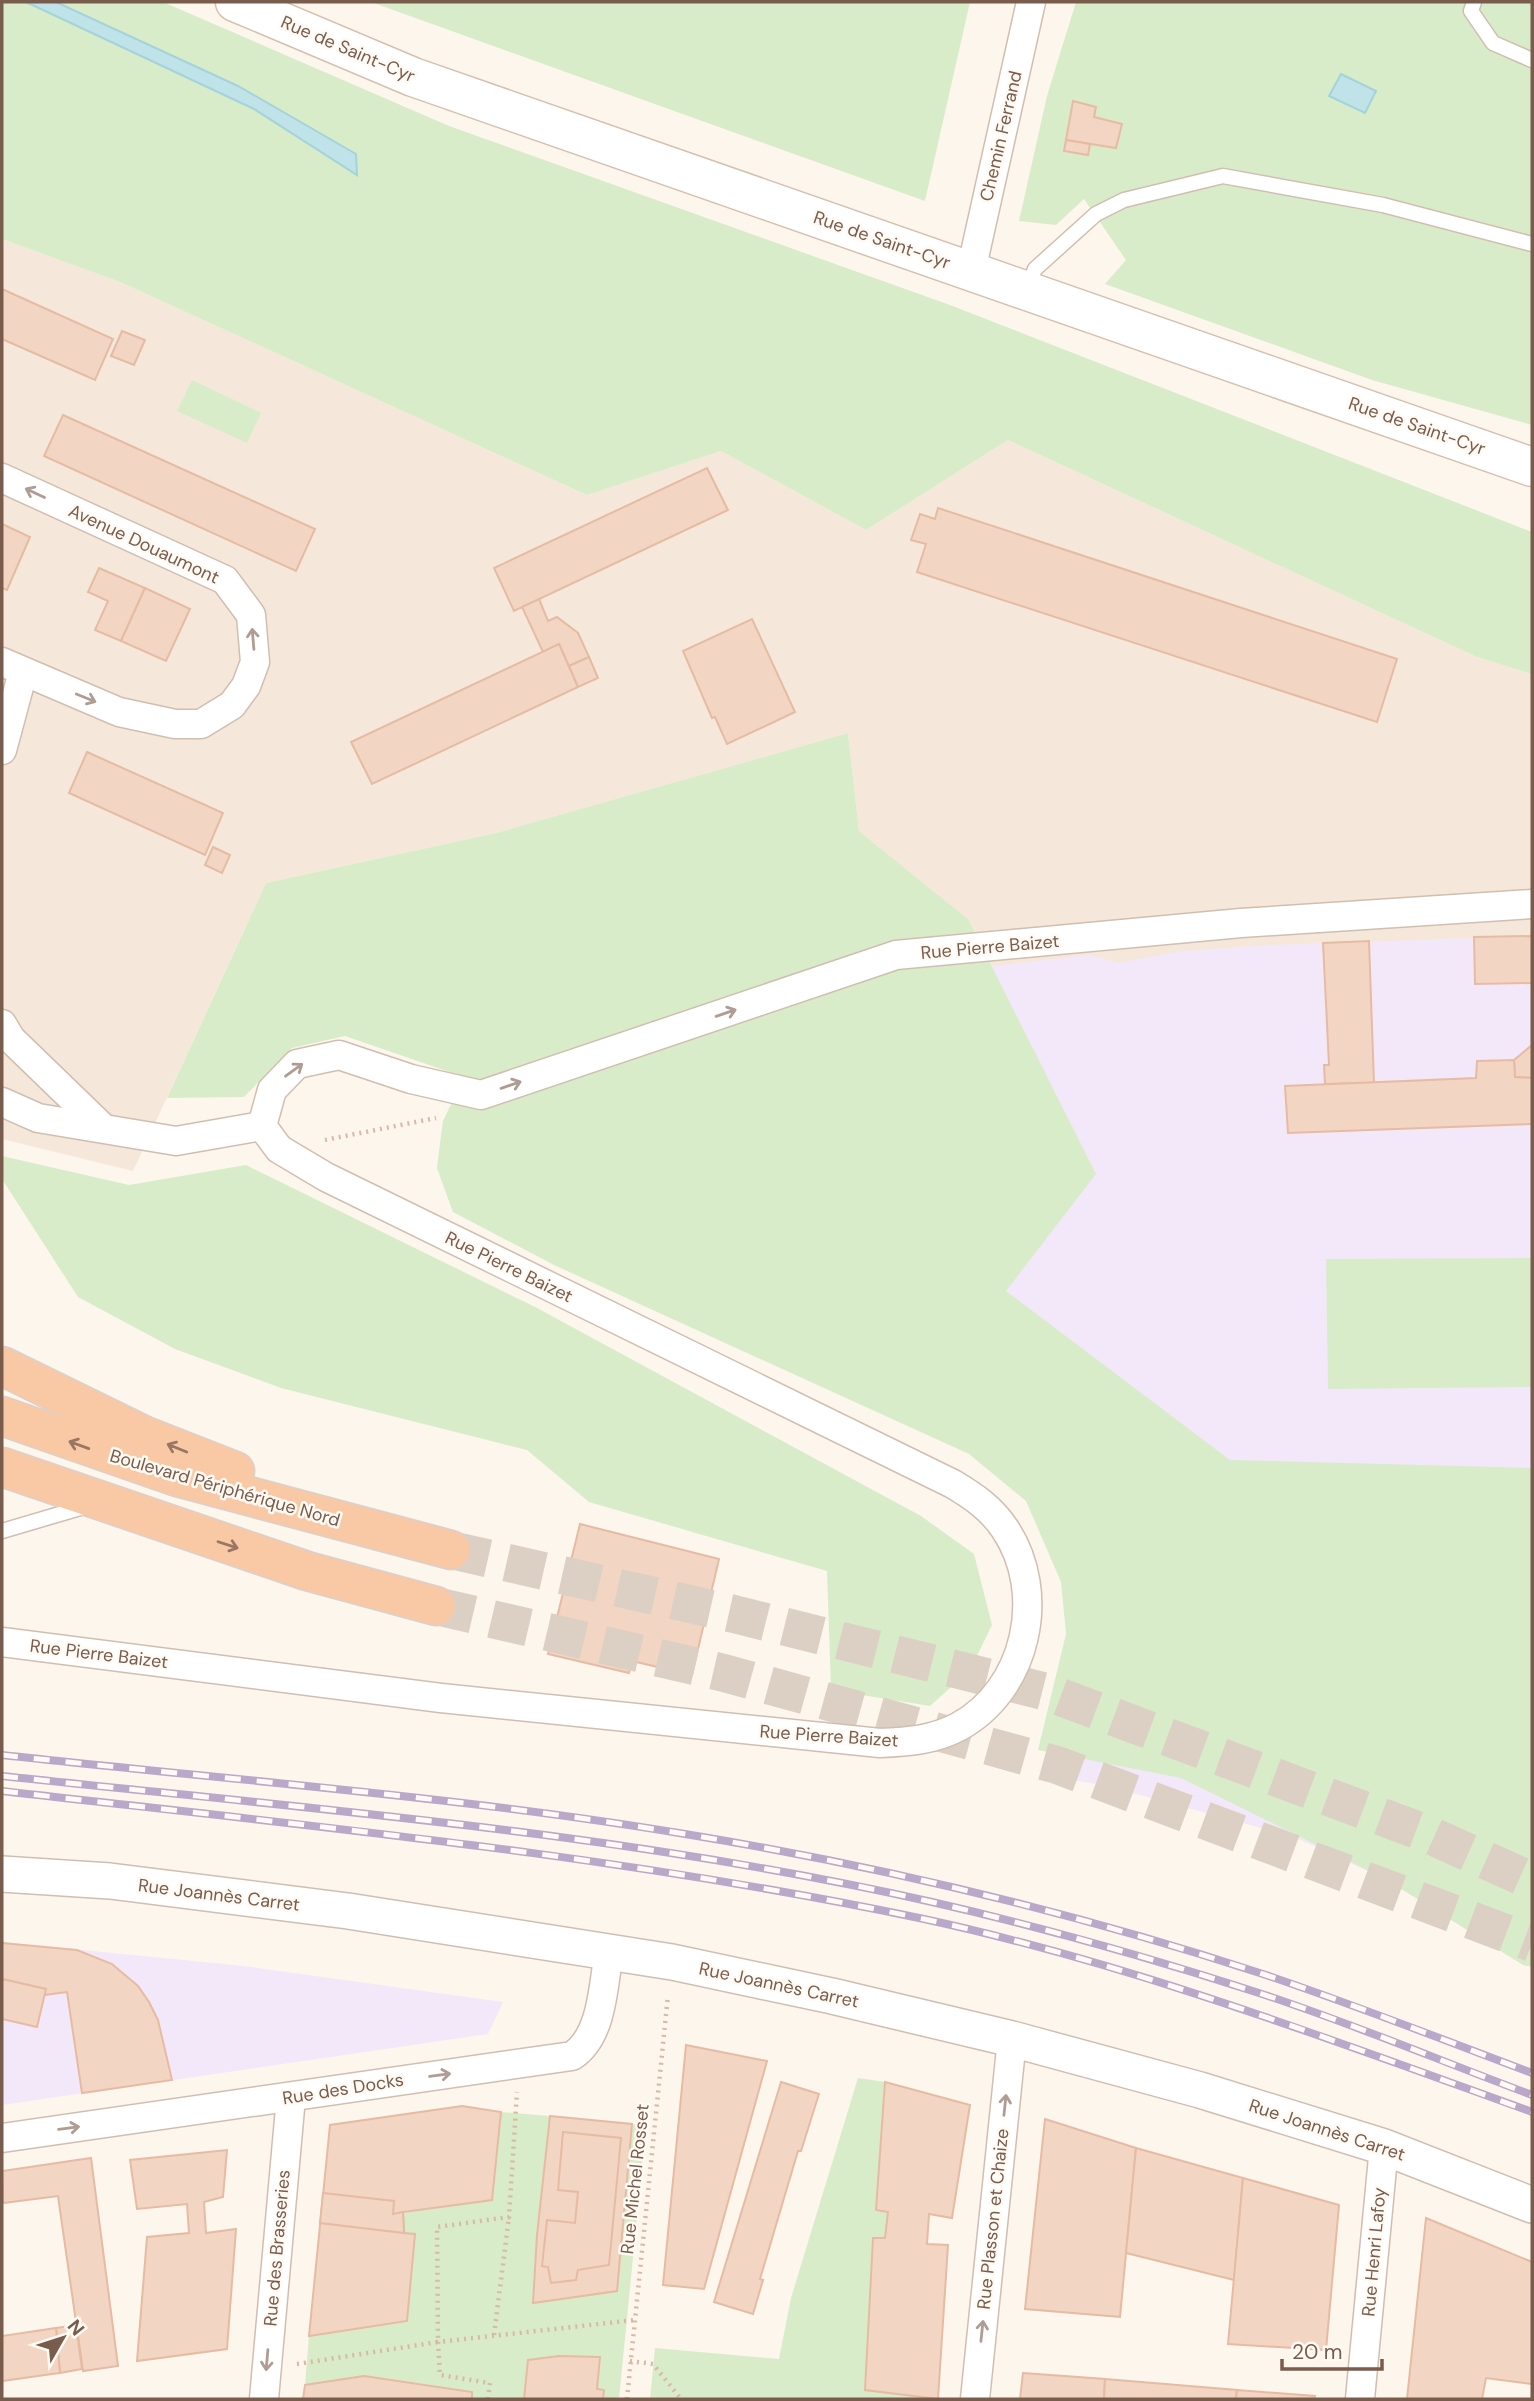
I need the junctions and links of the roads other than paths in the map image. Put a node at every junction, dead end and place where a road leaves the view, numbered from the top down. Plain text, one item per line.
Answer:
1 (235, 2) edge
2 (1031, 2) edge
3 (1474, 2) edge
4 (1532, 60) edge
5 (1532, 244) edge
6 (971, 271) junction
7 (1027, 289) junction
8 (1532, 467) edge
9 (2, 478) edge
10 (12, 667) edge
11 (2, 750) edge
12 (1532, 904) edge
13 (2, 1024) edge
14 (2, 1102) edge
15 (102, 1126) junction
16 (262, 1126) junction
17 (2, 1366) edge
18 (2, 1416) edge
19 (2, 1467) edge
20 (2, 1480) edge
21 (87, 1506) junction
22 (2, 1531) edge
23 (187, 1531) junction
24 (400, 1536) junction
25 (451, 1550) tunnel mouth
26 (436, 1606) tunnel mouth
27 (2, 1642) edge
28 (2, 1874) edge
29 (609, 1952) junction
30 (1012, 2039) junction
31 (291, 2097) junction
32 (2, 2138) edge
33 (1384, 2147) junction
34 (1532, 2205) edge
35 (264, 2399) edge
36 (975, 2399) edge
37 (1360, 2399) edge

1 - 6 main road, Rue de Saint-Cyr
2 - 6 street, Chemin Ferrand
3 - 4 lane
5 - 7 lane
6 - 7 main road, Rue de Saint-Cyr
7 - 8 main road, Rue de Saint-Cyr
10 -> 9 street, Avenue Douaumont
10 - 11 street, Avenue Douaumont
16 -> 12 street, Rue Pierre Baizet
13 - 15 street
14 - 15 street
15 - 16 street
16 - 27 street, Rue Pierre Baizet
24 -> 17 highway
24 -> 18 highway, Boulevard Périphérique Nord
19 - 23 highway
20 - 21 highway
21 - 22 lane
21 - 23 highway
23 -> 26 highway
24 - 25 highway, Boulevard Périphérique Nord
28 - 29 street, Rue Joannès Carret
29 - 30 street, Rue Joannès Carret
31 -> 29 street, Rue des Docks
30 - 33 street, Rue Joannès Carret
36 -> 30 street, Rue Plasson et Chaize
32 -> 31 street, Rue des Docks
31 -> 35 street, Rue des Brasseries
33 - 34 street, Rue Joannès Carret
33 - 37 street, Rue Henri Lafoy

